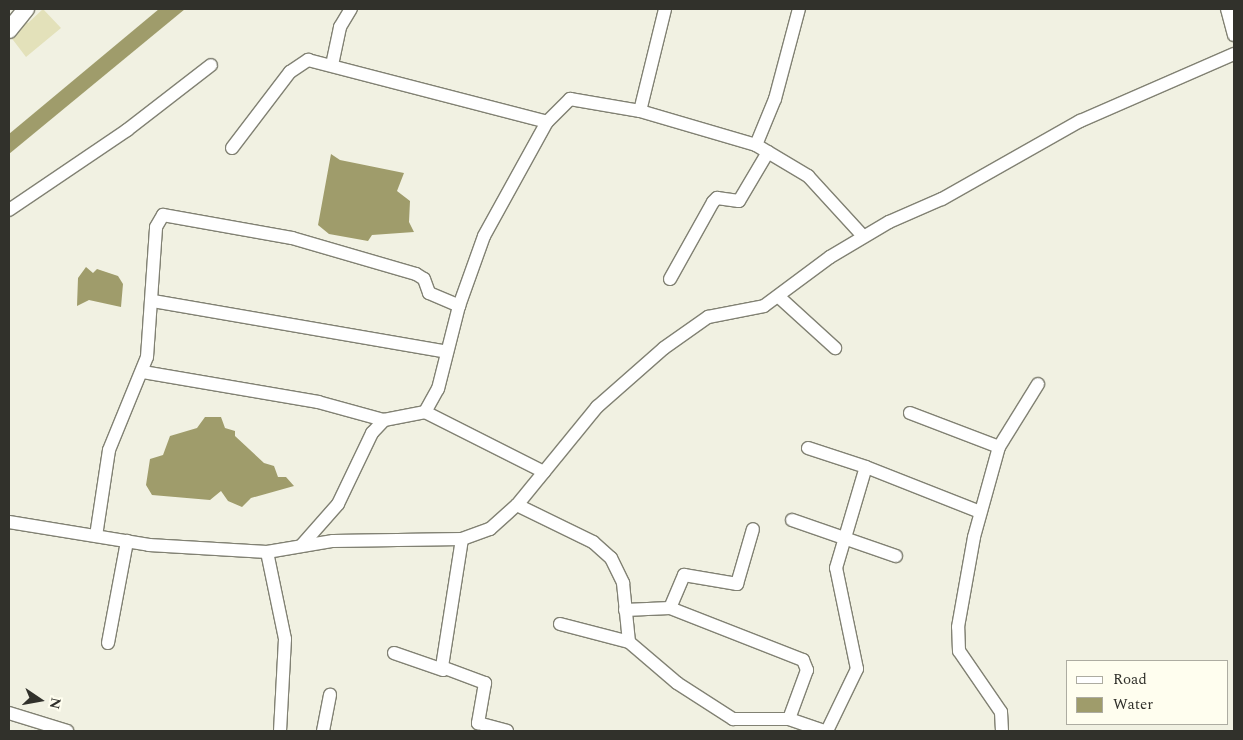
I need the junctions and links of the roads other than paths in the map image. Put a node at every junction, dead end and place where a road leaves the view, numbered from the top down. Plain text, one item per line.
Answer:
1 (26, 9) edge
2 (351, 9) edge
3 (665, 9) edge
4 (798, 9) edge
5 (1227, 9) edge
6 (9, 30) edge
7 (1234, 36) edge
8 (1234, 54) edge
9 (211, 65) dead end
10 (332, 65) junction
11 (640, 111) junction
12 (547, 122) junction
13 (756, 145) junction
14 (232, 148) dead end
15 (768, 152) junction
16 (9, 210) edge
17 (864, 236) junction
18 (670, 279) dead end
19 (779, 296) junction
20 (153, 301) junction
21 (459, 306) junction
22 (834, 348) dead end
23 (447, 352) junction
24 (143, 372) junction
25 (1038, 384) dead end
26 (426, 412) junction
27 (910, 413) dead end
28 (384, 420) junction
29 (999, 447) junction
30 (808, 448) dead end
31 (866, 467) junction
32 (544, 472) junction
33 (517, 505) junction
34 (980, 512) junction
35 (792, 520) dead end
36 (9, 522) edge
37 (753, 529) dead end
38 (96, 536) junction
39 (842, 538) junction
40 (462, 539) junction
41 (127, 541) junction
42 (301, 546) junction
43 (267, 552) junction
44 (896, 556) dead end
45 (670, 608) junction
46 (625, 610) junction
47 (560, 624) dead end
48 (630, 642) junction
49 (108, 643) dead end
50 (394, 653) dead end
51 (443, 670) junction
52 (330, 695) dead end
53 (9, 713) edge
54 (789, 719) junction
55 (67, 731) edge
56 (280, 731) edge
57 (323, 731) edge
58 (507, 731) edge
59 (825, 731) edge
60 (1002, 731) edge

1 - 6 main road
2 - 10 street
3 - 11 street
4 - 13 street
5 - 7 street
8 - 17 street
9 - 16 street
10 - 12 street
10 - 14 street
11 - 12 street
11 - 13 street
12 - 21 street
13 - 15 street
15 - 17 street
15 - 18 street
17 - 19 street
19 - 22 street
19 - 32 street
20 - 21 street
20 - 23 street
20 - 24 street
21 - 23 street
23 - 26 street
24 - 28 street
24 - 38 street
25 - 29 street
26 - 28 street
26 - 32 street
27 - 29 street
28 - 42 street
29 - 34 street
30 - 31 street
31 - 34 street
31 - 39 street
32 - 33 street
33 - 40 street
33 - 46 street
34 - 60 street
35 - 39 street
36 - 38 street
37 - 45 street
38 - 41 street
39 - 44 street
39 - 59 street
40 - 42 street
40 - 51 street
41 - 43 street
41 - 49 street
42 - 43 street
43 - 56 street
45 - 46 street
45 - 54 street
46 - 48 street
47 - 48 street
48 - 54 street
50 - 51 street
51 - 58 street
52 - 57 street
53 - 55 street
54 - 59 street

